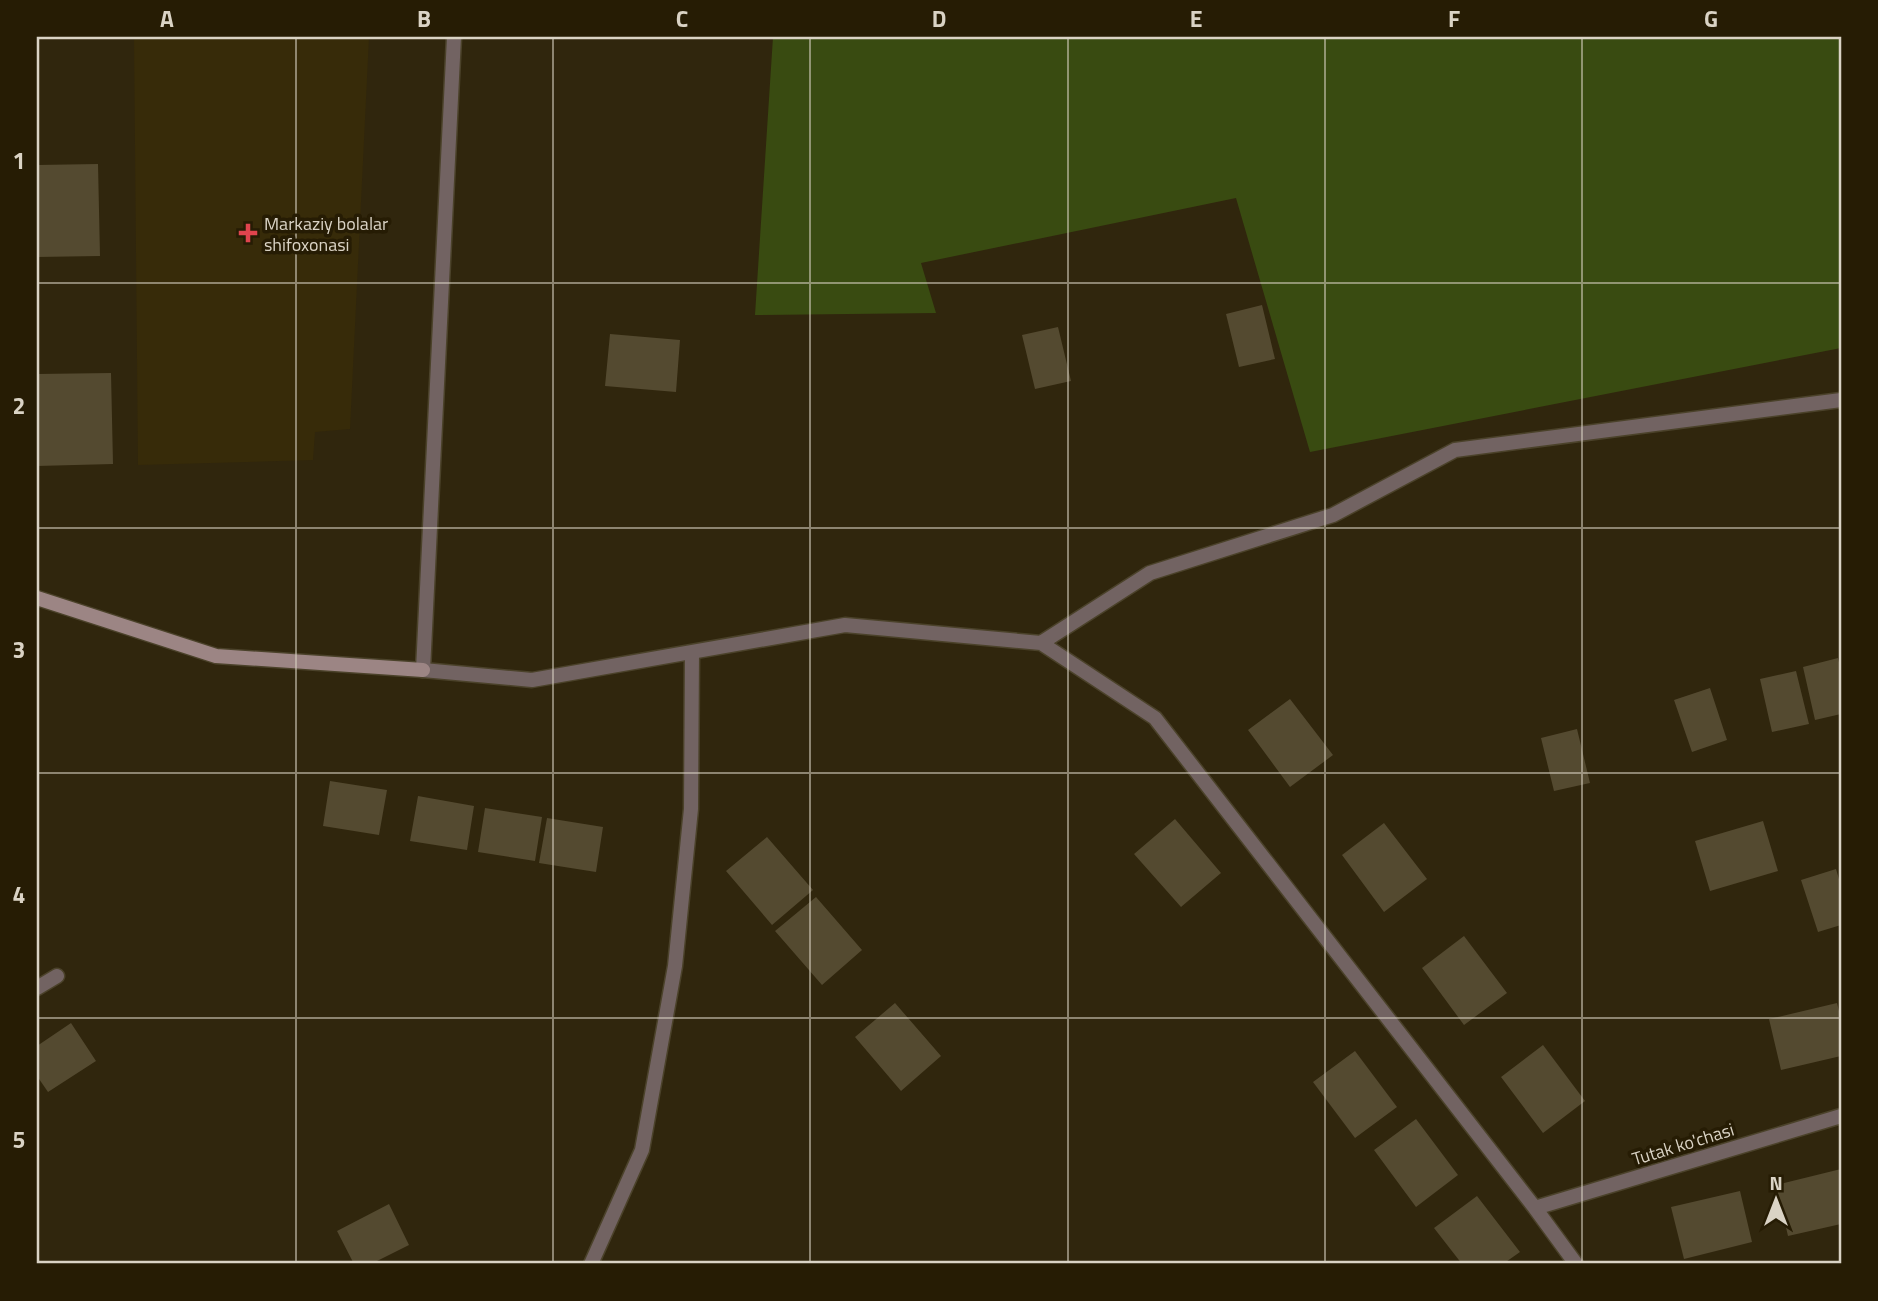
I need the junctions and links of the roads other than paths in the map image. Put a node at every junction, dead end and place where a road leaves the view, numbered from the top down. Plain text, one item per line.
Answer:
1 (454, 37) edge
2 (1841, 400) edge
3 (37, 598) edge
4 (1041, 643) junction
5 (692, 652) junction
6 (424, 670) junction
7 (57, 976) dead end
8 (37, 988) edge
9 (1841, 1116) edge
10 (1535, 1208) junction
11 (591, 1264) edge
12 (1576, 1264) edge

1 - 6 street
2 - 4 street
3 - 6 street
4 - 5 street
4 - 10 street
5 - 6 street
5 - 11 street
7 - 8 street
9 - 10 street, Tutak ko'chasi
10 - 12 street

